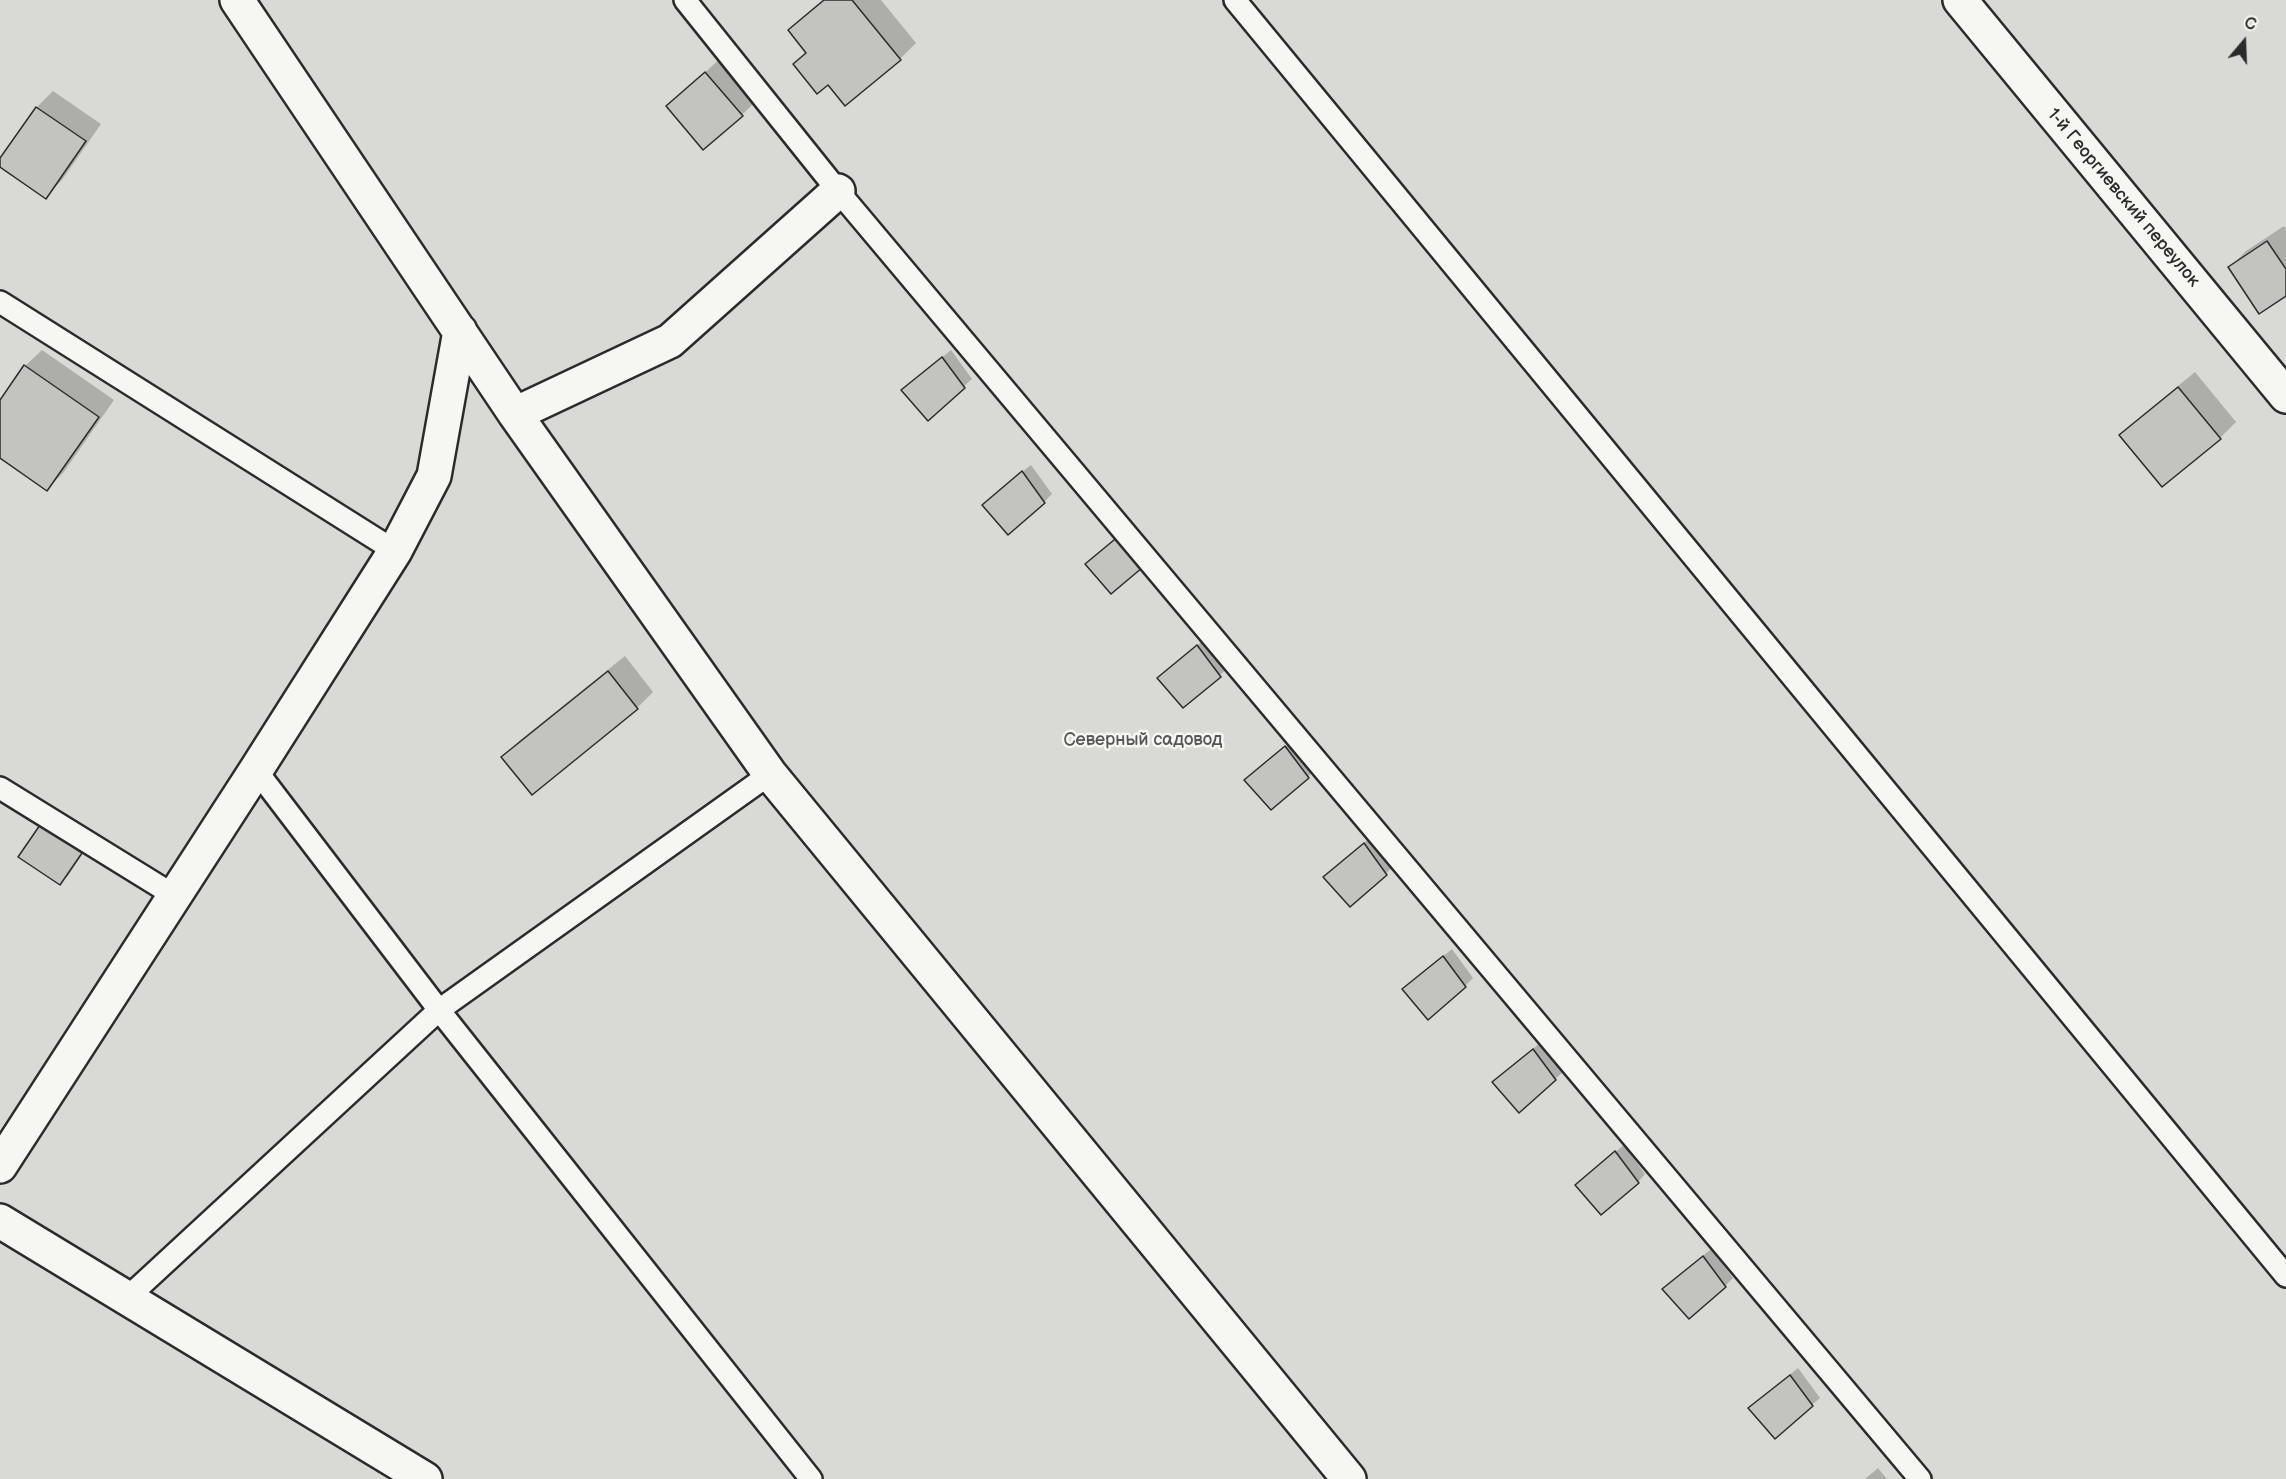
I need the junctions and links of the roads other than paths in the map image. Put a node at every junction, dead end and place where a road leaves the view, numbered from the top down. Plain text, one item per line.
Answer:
1 (237, 0) edge
2 (686, 0) edge
3 (1235, 0) edge
4 (1960, 0) edge
5 (838, 191) junction
6 (0, 302) edge
7 (459, 331) junction
8 (2286, 396) edge
9 (515, 414) junction
10 (395, 551) junction
11 (256, 771) junction
12 (770, 774) junction
13 (0, 788) edge
14 (175, 896) junction
15 (439, 1010) junction
16 (0, 1166) edge
17 (0, 1221) edge
18 (2286, 1276) edge
19 (127, 1298) junction
20 (425, 1479) edge
21 (811, 1479) edge
22 (1349, 1479) edge
23 (1920, 1479) edge

1 - 7 street
2 - 5 lane
3 - 18 lane
4 - 8 street, 1-й Георгиевский переулок
5 - 9 street
5 - 23 lane
6 - 10 lane
7 - 9 street
7 - 10 street
9 - 12 street
10 - 11 street
11 - 14 street
11 - 15 lane
12 - 15 lane
12 - 22 street
13 - 14 lane
14 - 16 street
15 - 19 lane
15 - 21 lane
17 - 19 street
19 - 20 street

